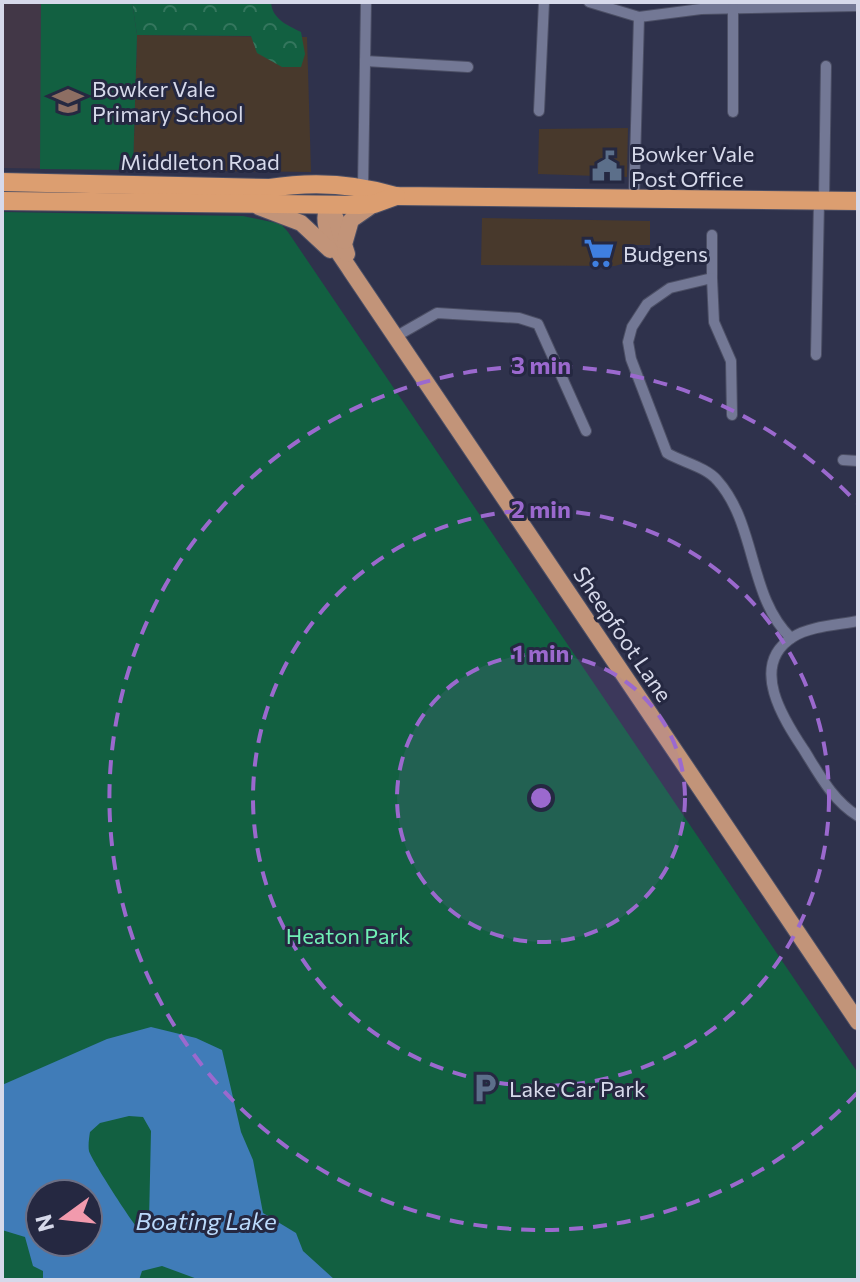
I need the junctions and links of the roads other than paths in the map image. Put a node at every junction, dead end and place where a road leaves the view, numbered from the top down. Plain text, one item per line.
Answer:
1 (366, 2) edge
2 (544, 2) edge
3 (589, 2) edge
4 (858, 6) edge
5 (733, 8) junction
6 (639, 17) junction
7 (365, 61) junction
8 (826, 66) dead end
9 (468, 67) dead end
10 (539, 111) dead end
11 (733, 112) dead end
12 (2, 182) edge
13 (135, 185) junction
14 (354, 186) junction
15 (270, 188) junction
16 (396, 196) junction
17 (634, 198) junction
18 (2, 201) edge
19 (821, 201) junction
20 (858, 201) edge
21 (153, 204) junction
22 (374, 204) junction
23 (328, 205) junction
24 (255, 206) junction
25 (712, 235) dead end
26 (344, 245) junction
27 (351, 271) junction
28 (712, 278) junction
29 (395, 337) junction
30 (816, 355) dead end
31 (732, 415) dead end
32 (586, 431) dead end
33 (843, 460) dead end
34 (858, 461) edge
35 (858, 621) edge
36 (791, 638) junction
37 (858, 816) edge
38 (858, 1022) edge

1 - 7 street
2 - 10 street
3 - 6 street
4 - 5 street
5 - 6 street
5 - 11 street
6 - 17 street
7 - 9 street
7 - 14 street
8 - 19 street
12 - 13 highway, Middleton Road
13 - 15 highway, Middleton Road
13 - 21 highway
14 - 15 highway, Middleton Road
14 - 16 highway, Middleton Road
14 - 23 highway
15 - 23 highway
16 - 17 highway, Middleton Road
16 - 22 highway, Middleton Road
17 - 19 highway, Middleton Road
18 - 21 highway, Middleton Road
19 - 20 highway, Middleton Road
19 - 30 street
21 - 24 highway, Middleton Road
22 - 23 highway, Middleton Road
22 - 26 main road
23 - 24 highway, Middleton Road
23 - 26 main road, Sheepfoot Lane
23 - 27 main road, Sheepfoot Lane
24 - 27 main road, Sheepfoot Lane
25 - 28 street
26 - 27 main road, Sheepfoot Lane
27 - 29 main road, Sheepfoot Lane
28 - 31 street
28 - 36 street
29 - 32 street
29 - 38 main road, Sheepfoot Lane
33 - 34 street
35 - 36 street
36 - 37 street

